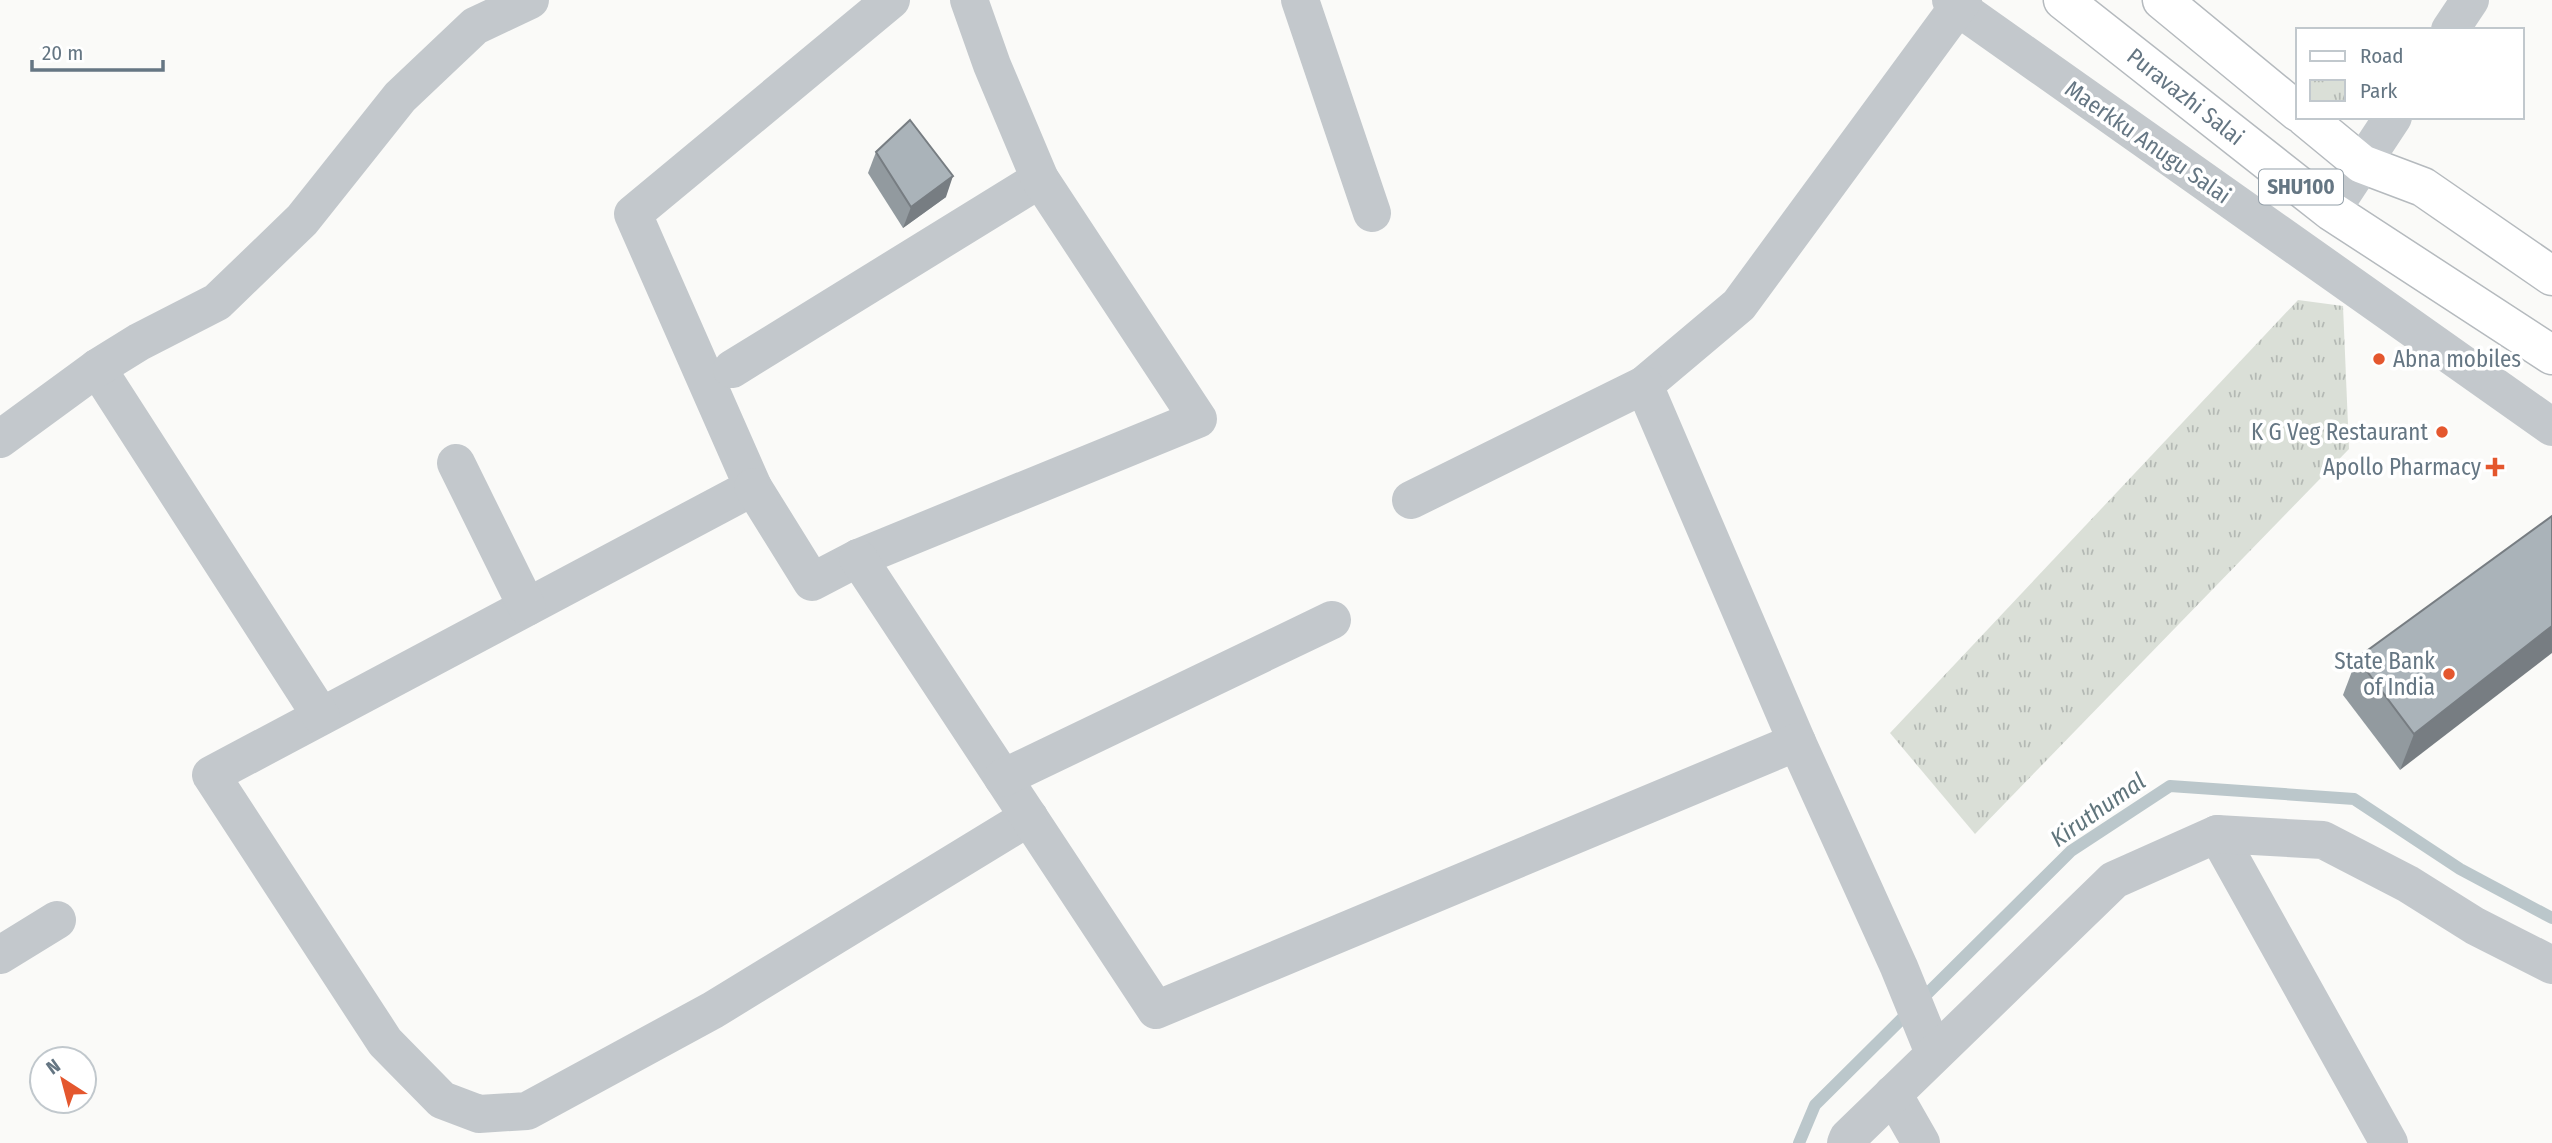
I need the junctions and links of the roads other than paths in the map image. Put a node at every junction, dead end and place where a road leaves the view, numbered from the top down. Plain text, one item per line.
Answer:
1 (530, 0) edge
2 (891, 0) edge
3 (969, 0) edge
4 (1300, 0) edge
5 (2063, 0) edge
6 (2162, 0) edge
7 (2470, 0) edge
8 (1958, 3) edge
9 (2451, 28) edge
10 (2296, 110) edge
11 (2307, 119) edge
12 (2392, 119) edge
13 (2362, 164) junction
14 (1040, 179) junction
15 (2331, 211) junction
16 (1373, 213) dead end
17 (2552, 276) edge
18 (2552, 355) edge
19 (97, 368) junction
20 (732, 369) dead end
21 (1644, 385) junction
22 (2552, 427) edge
23 (0, 439) edge
24 (456, 463) dead end
25 (753, 487) junction
26 (1411, 500) dead end
27 (858, 558) junction
28 (527, 607) junction
29 (1332, 620) dead end
30 (321, 716) junction
31 (1797, 742) junction
32 (1003, 778) junction
33 (1029, 817) junction
34 (2217, 834) junction
35 (57, 920) dead end
36 (0, 955) edge
37 (2552, 965) edge
38 (1934, 1053) junction
39 (1893, 1094) junction
40 (1846, 1143) edge
41 (1922, 1143) edge
42 (2389, 1143) edge

1 - 19 street
2 - 25 street
3 - 14 street
4 - 16 street
5 - 15 main road, Puravazhi Salai / SHU100
6 - 10 main road
7 - 9 street
8 - 21 street
8 - 22 street, Maerkku Anugu Salai
11 - 13 main road, SHU100
12 - 13 street
13 - 15 street
13 - 17 main road, SHU100
14 - 20 street
14 - 27 street
15 - 18 main road, Puravazhi Salai / SHU100
19 - 23 street
19 - 30 street
21 - 26 street
21 - 31 street
24 - 28 street
25 - 27 street
25 - 28 street
27 - 32 street
28 - 30 street
29 - 32 street
30 - 33 street
31 - 33 street
31 - 38 street
32 - 33 street
34 - 37 street
34 - 38 street
34 - 42 street
35 - 36 street
38 - 39 street
39 - 40 street
39 - 41 street

